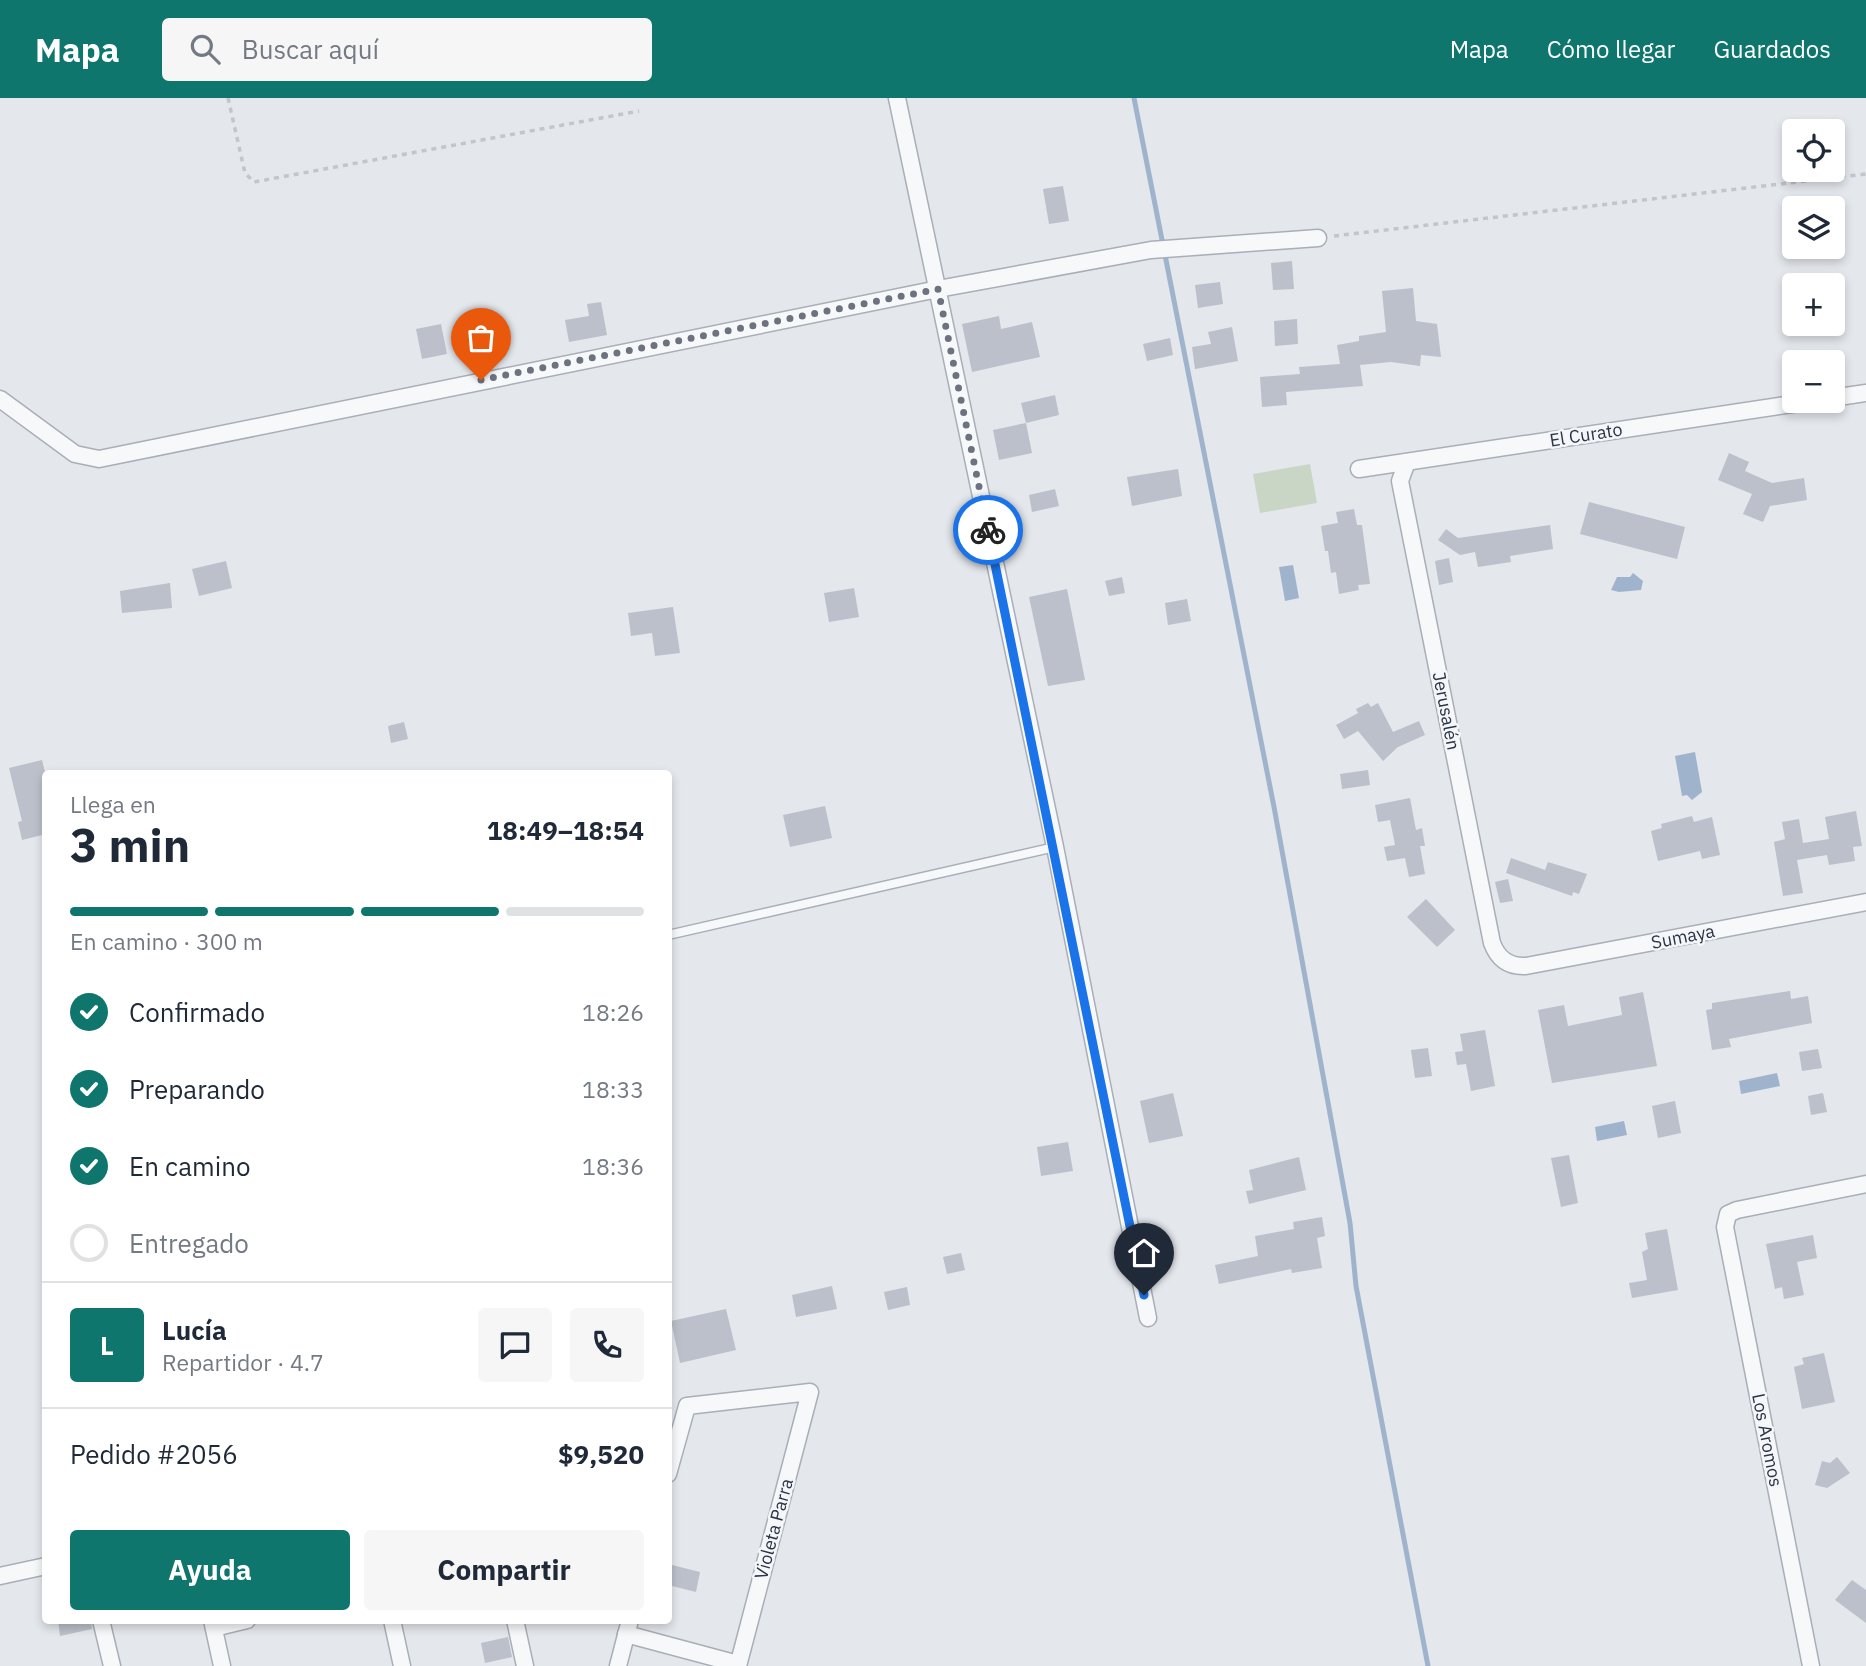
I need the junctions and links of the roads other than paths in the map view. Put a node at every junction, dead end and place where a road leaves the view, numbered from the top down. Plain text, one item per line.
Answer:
1 (897, 98) edge
2 (1318, 238) road end
3 (938, 289) junction
4 (1866, 393) edge
5 (1845, 396) edge
6 (0, 399) edge
7 (1782, 406) edge
8 (1407, 462) junction
9 (1359, 469) dead end
10 (1055, 848) junction
11 (1866, 902) edge
12 (672, 934) edge
13 (1501, 959) joint
14 (1866, 1184) edge
15 (1148, 1318) dead end
16 (672, 1461) edge
17 (42, 1567) edge
18 (0, 1576) edge
19 (103, 1624) edge
20 (213, 1624) edge
21 (393, 1624) edge
22 (516, 1624) edge
23 (628, 1627) edge
24 (738, 1665) edge
25 (110, 1666) edge
26 (222, 1666) edge
27 (402, 1666) edge
28 (526, 1666) edge
29 (618, 1666) edge
30 (1811, 1666) edge

1 - 3 street
2 - 3 street
3 - 6 street
3 - 10 street
4 - 5 street
7 - 8 street, El Curato
8 - 9 street, El Curato
8 - 13 street, Jerusalén
10 - 12 lane
10 - 15 street
11 - 13 street, Sumaya
14 - 30 street, Los Aromos
16 - 24 street, Violeta Parra
17 - 18 street
19 - 25 street
20 - 26 street
21 - 27 street
22 - 28 street
23 - 24 street
23 - 29 street

